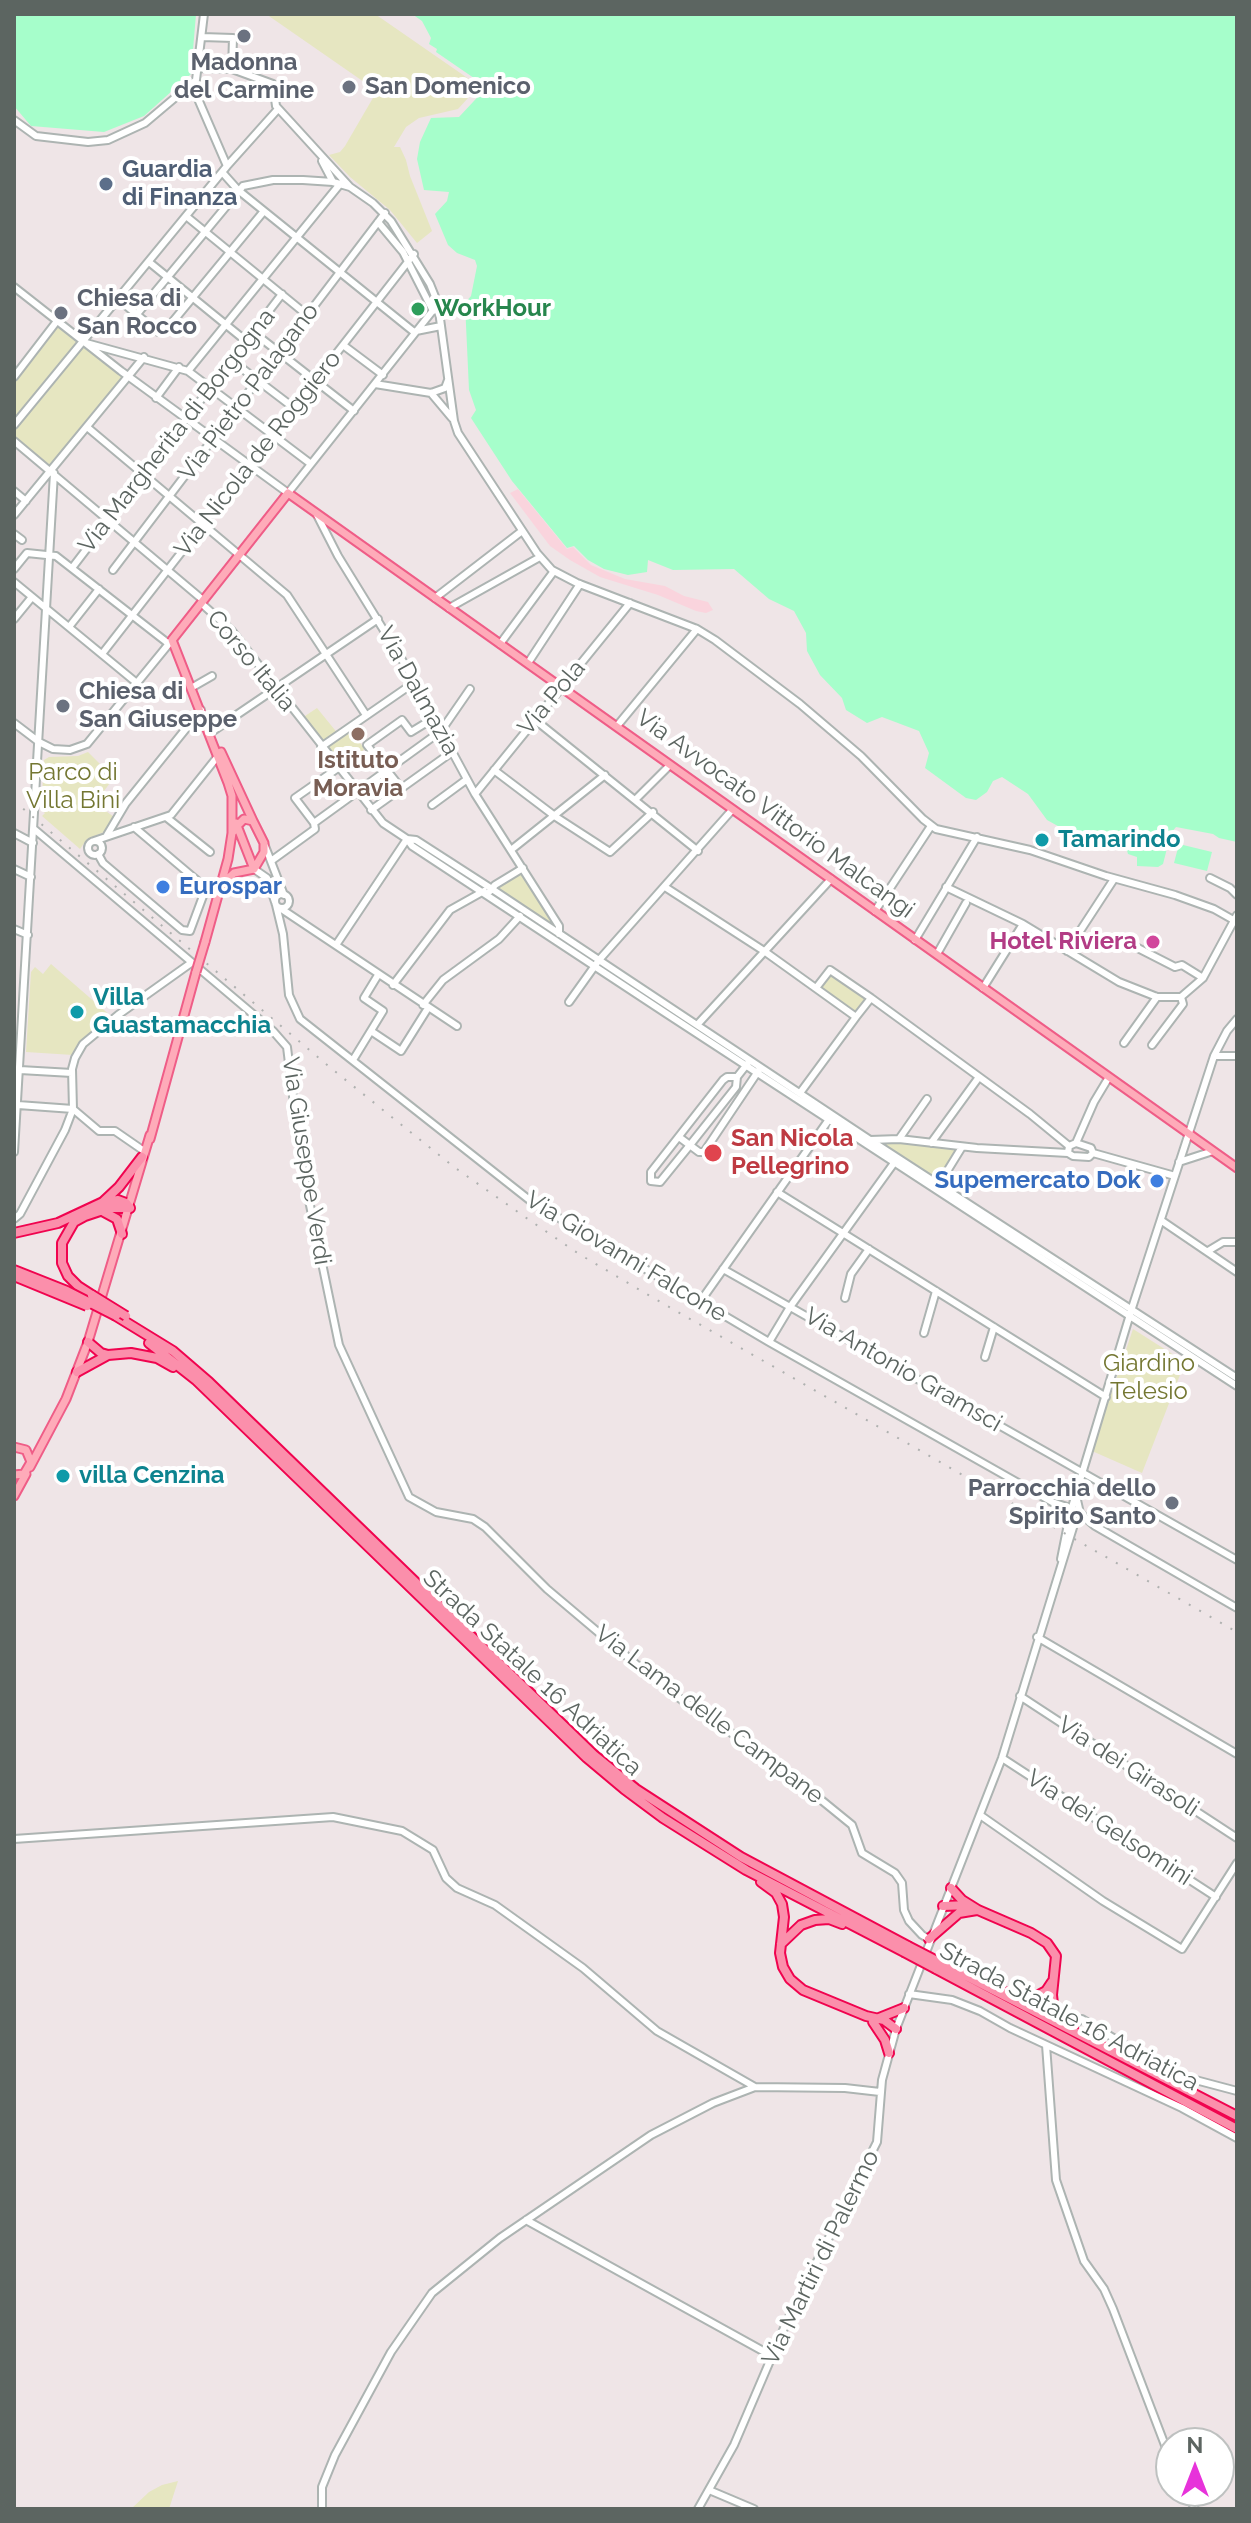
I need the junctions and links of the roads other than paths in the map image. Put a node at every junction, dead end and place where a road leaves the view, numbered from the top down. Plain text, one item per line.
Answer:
1 (204, 14) edge
2 (202, 37) junction
3 (200, 68) junction
4 (232, 69) junction
5 (192, 85) junction
6 (278, 109) junction
7 (14, 120) edge
8 (318, 154) junction
9 (225, 169) junction
10 (336, 183) junction
11 (350, 187) junction
12 (238, 190) junction
13 (264, 211) junction
14 (385, 213) junction
15 (186, 216) junction
16 (378, 222) junction
17 (205, 231) junction
18 (298, 238) junction
19 (230, 252) junction
20 (414, 254) junction
21 (149, 262) junction
22 (409, 262) junction
23 (340, 273) junction
24 (167, 277) junction
25 (264, 279) junction
26 (14, 287) edge
27 (282, 294) junction
28 (193, 298) junction
29 (118, 299) junction
30 (376, 302) junction
31 (438, 304) junction
32 (433, 311) junction
33 (137, 314) junction
34 (307, 315) junction
35 (57, 321) junction
36 (226, 325) junction
37 (441, 326) junction
38 (253, 332) junction
39 (415, 332) junction
40 (246, 341) junction
41 (83, 342) junction
42 (343, 345) junction
43 (279, 352) junction
44 (144, 357) junction
45 (231, 360) junction
46 (17, 366) edge
47 (179, 367) junction
48 (188, 371) junction
49 (383, 375) junction
50 (448, 375) junction
51 (14, 377) edge
52 (129, 377) junction
53 (257, 380) junction
54 (315, 380) junction
55 (375, 384) junction
56 (211, 388) junction
57 (431, 393) junction
58 (156, 398) junction
59 (294, 408) junction
60 (236, 409) junction
61 (354, 411) junction
62 (187, 419) junction
63 (454, 421) junction
64 (14, 425) edge
65 (87, 427) junction
66 (273, 437) junction
67 (213, 438) junction
68 (14, 441) edge
69 (311, 464) junction
70 (250, 465) junction
71 (53, 472) junction
72 (143, 475) junction
73 (14, 491) edge
74 (288, 493) junction
75 (170, 496) junction
76 (26, 501) junction
77 (316, 513) junction
78 (14, 515) edge
79 (109, 519) junction
80 (204, 524) junction
81 (522, 531) junction
82 (14, 534) edge
83 (22, 540) dead end
84 (135, 542) junction
85 (240, 554) junction
86 (50, 555) junction
87 (540, 557) junction
88 (72, 568) junction
89 (14, 569) edge
90 (113, 570) dead end
91 (169, 570) junction
92 (554, 571) junction
93 (14, 582) edge
94 (580, 584) junction
95 (99, 589) junction
96 (32, 597) junction
97 (435, 598) junction
98 (202, 601) junction
99 (630, 603) junction
100 (46, 608) junction
101 (449, 608) junction
102 (132, 616) junction
103 (14, 619) edge
104 (378, 619) junction
105 (69, 627) junction
106 (697, 629) junction
107 (170, 642) junction
108 (500, 644) junction
109 (102, 654) junction
110 (326, 654) junction
111 (528, 663) junction
112 (212, 676) dead end
113 (415, 682) junction
114 (138, 684) junction
115 (191, 688) junction
116 (562, 688) junction
117 (277, 689) junction
118 (470, 689) dead end
119 (201, 710) junction
120 (366, 715) junction
121 (434, 718) junction
122 (534, 719) junction
123 (14, 723) edge
124 (617, 726) junction
125 (441, 731) junction
126 (210, 733) junction
127 (39, 742) junction
128 (215, 744) junction
129 (321, 747) junction
130 (452, 752) junction
131 (218, 756) junction
132 (670, 765) junction
133 (338, 768) junction
134 (494, 770) junction
135 (387, 771) junction
136 (605, 775) junction
137 (466, 780) junction
138 (401, 788) junction
139 (357, 793) junction
140 (475, 794) junction
141 (636, 799) junction
142 (432, 805) dead end
143 (371, 810) junction
144 (732, 810) junction
145 (653, 812) junction
146 (166, 817) junction
147 (556, 817) junction
148 (253, 821) junction
149 (314, 823) junction
150 (931, 826) junction
151 (134, 827) junction
152 (34, 829) junction
153 (236, 829) junction
154 (14, 833) edge
155 (109, 835) junction
156 (977, 837) junction
157 (407, 839) junction
158 (94, 841) junction
159 (33, 843) junction
160 (264, 846) junction
161 (511, 850) junction
162 (100, 851) junction
163 (698, 851) junction
164 (210, 852) dead end
165 (249, 853) junction
166 (271, 861) junction
167 (523, 868) junction
168 (14, 869) edge
169 (254, 869) junction
170 (31, 877) junction
171 (1210, 878) dead end
172 (831, 879) junction
173 (1114, 879) junction
174 (221, 885) junction
175 (665, 887) junction
176 (946, 887) junction
177 (488, 892) junction
178 (1237, 895) edge
179 (966, 903) dead end
180 (282, 904) junction
181 (875, 911) junction
182 (520, 916) junction
183 (1237, 919) edge
184 (1023, 924) junction
185 (14, 929) edge
186 (283, 934) junction
187 (28, 935) junction
188 (557, 937) junction
189 (915, 940) junction
190 (1126, 942) dead end
191 (336, 945) junction
192 (764, 951) junction
193 (1067, 951) junction
194 (937, 954) junction
195 (191, 963) junction
196 (596, 963) junction
197 (378, 975) junction
198 (1203, 978) junction
199 (14, 980) edge
200 (393, 985) junction
201 (14, 987) edge
202 (24, 988) junction
203 (816, 988) junction
204 (983, 988) junction
205 (1157, 997) junction
206 (1181, 997) junction
207 (871, 998) junction
208 (569, 1002) dead end
209 (426, 1006) junction
210 (856, 1017) junction
211 (1237, 1019) edge
212 (14, 1021) edge
213 (22, 1024) junction
214 (457, 1026) dead end
215 (694, 1028) junction
216 (371, 1031) junction
217 (1124, 1043) dead end
218 (1152, 1045) dead end
219 (1214, 1056) junction
220 (1237, 1056) edge
221 (353, 1060) junction
222 (748, 1063) junction
223 (20, 1070) junction
224 (759, 1070) junction
225 (72, 1073) junction
226 (737, 1077) junction
227 (979, 1077) junction
228 (1109, 1077) junction
229 (800, 1093) junction
230 (711, 1095) junction
231 (927, 1099) dead end
232 (16, 1102) edge
233 (723, 1103) junction
234 (73, 1109) junction
235 (733, 1109) junction
236 (830, 1118) junction
237 (150, 1135) junction
238 (1188, 1135) junction
239 (679, 1137) junction
240 (899, 1139) junction
241 (870, 1140) junction
242 (931, 1143) junction
243 (690, 1145) junction
244 (962, 1147) junction
245 (1071, 1147) junction
246 (1213, 1151) junction
247 (14, 1152) edge
248 (1093, 1153) junction
249 (143, 1154) junction
250 (1237, 1154) edge
251 (1179, 1162) junction
252 (894, 1163) junction
253 (1233, 1166) edge
254 (1175, 1176) junction
255 (939, 1184) junction
256 (135, 1188) junction
257 (931, 1188) junction
258 (777, 1192) junction
259 (101, 1206) junction
260 (130, 1208) junction
261 (14, 1219) edge
262 (1162, 1221) junction
263 (14, 1233) edge
264 (843, 1233) junction
265 (122, 1234) junction
266 (1237, 1242) edge
267 (869, 1249) junction
268 (1208, 1251) junction
269 (723, 1269) junction
270 (14, 1270) edge
271 (1237, 1272) edge
272 (14, 1276) edge
273 (936, 1291) junction
274 (845, 1298) dead end
275 (700, 1302) junction
276 (790, 1307) junction
277 (1130, 1314) junction
278 (119, 1317) junction
279 (994, 1327) junction
280 (924, 1333) dead end
281 (88, 1342) junction
282 (769, 1342) junction
283 (108, 1355) junction
284 (985, 1357) dead end
285 (77, 1372) junction
286 (1237, 1378) edge
287 (1237, 1386) edge
288 (1106, 1397) junction
289 (238, 1420) junction
290 (46, 1434) junction
291 (17, 1446) edge
292 (29, 1469) junction
293 (1083, 1472) junction
294 (14, 1475) edge
295 (14, 1496) edge
296 (409, 1497) joint
297 (1073, 1514) junction
298 (1237, 1560) edge
299 (1237, 1598) edge
300 (1235, 1607) edge
301 (1037, 1637) junction
302 (1020, 1696) junction
303 (1237, 1754) edge
304 (1002, 1758) junction
305 (980, 1815) junction
306 (1237, 1838) edge
307 (14, 1839) edge
308 (730, 1860) junction
309 (1237, 1863) edge
310 (951, 1888) junction
311 (1216, 1897) junction
312 (943, 1906) junction
313 (974, 1908) junction
314 (959, 1913) junction
315 (863, 1930) junction
316 (929, 1939) junction
317 (781, 1945) junction
318 (906, 1949) junction
319 (937, 1965) junction
320 (954, 1969) junction
321 (1052, 1982) junction
322 (909, 1994) junction
323 (904, 2008) junction
324 (872, 2019) junction
325 (1074, 2024) dead end
326 (896, 2029) junction
327 (1054, 2036) dead end
328 (1093, 2041) junction
329 (1044, 2044) junction
330 (889, 2053) junction
331 (755, 2087) junction
332 (1237, 2091) edge
333 (880, 2092) junction
334 (1237, 2116) edge
335 (1237, 2129) edge
336 (1237, 2138) edge
337 (526, 2220) junction
338 (772, 2356) junction
339 (1158, 2427) edge
340 (709, 2490) junction
341 (322, 2509) edge
342 (698, 2509) edge
343 (754, 2509) edge

1 - 2 street
2 - 3 street
2 - 4 street
3 - 4 street
3 - 5 street
4 - 6 street
5 - 7 street
5 - 9 street
6 - 8 street
6 - 9 street
8 - 10 street
8 - 11 street
9 - 12 street
9 - 15 street
10 - 11 street
10 - 12 street
10 - 18 street
11 - 14 street
12 - 13 street
12 - 17 street
13 - 18 street
13 - 19 street
14 - 16 street, Via Pietro Palagano
14 - 20 street
15 - 17 street
15 - 21 street
16 - 22 street
16 - 23 street, Via Pietro Palagano
17 - 19 street
17 - 24 street
18 - 23 street
18 - 25 street
19 - 25 street
19 - 28 street
20 - 22 street, Via Nicola de Roggiero
20 - 31 street
21 - 24 street
21 - 29 street
22 - 30 street, Via Nicola de Roggiero
22 - 32 street
23 - 30 street
23 - 34 street, Via Pietro Palagano
24 - 28 street
24 - 33 street
25 - 27 street
25 - 36 street
26 - 35 street
27 - 34 street
27 - 38 street, Via Margherita di Borgogna
28 - 33 street
28 - 36 street
29 - 33 street
29 - 41 street
30 - 39 street
30 - 42 street, Via Nicola de Roggiero
31 - 32 street
31 - 37 street
32 - 39 street
34 - 43 street, Via Pietro Palagano
35 - 41 street
35 - 46 street
36 - 40 street
36 - 48 street
37 - 39 street
37 - 50 street
38 - 40 street, Via Margherita di Borgogna
38 - 43 street
39 - 49 street
40 - 45 street, Via Margherita di Borgogna
41 - 44 street
41 - 52 street
41 - 64 street
42 - 49 street
42 - 54 street, Via Nicola de Roggiero
43 - 53 street, Via Pietro Palagano
43 - 54 street
44 - 47 street
44 - 52 street
45 - 53 street
45 - 56 street, Via Margherita di Borgogna
46 - 51 street
47 - 48 street
47 - 58 street
48 - 56 street
49 - 55 street
50 - 57 street
50 - 63 street
52 - 58 street
52 - 65 street
53 - 59 street
53 - 60 street, Via Pietro Palagano
54 - 59 street, Via Nicola de Roggiero
54 - 61 street
55 - 57 street
55 - 61 street
56 - 60 street
56 - 62 street, Via Margherita di Borgogna
57 - 63 street
58 - 62 street
59 - 66 street, Via Nicola de Roggiero
60 - 66 street
60 - 67 street, Via Pietro Palagano
61 - 69 street
62 - 67 street
62 - 72 street, Via Margherita di Borgogna
63 - 81 street
65 - 71 street
65 - 72 street
66 - 69 street
66 - 70 street, Via Nicola de Roggiero
67 - 70 street
67 - 75 street, Via Pietro Palagano
68 - 71 street, Corso Italia
69 - 74 street
70 - 74 street
70 - 80 street, Via Nicola de Roggiero
71 - 76 street
71 - 79 street, Corso Italia
71 - 86 street
72 - 75 street
72 - 79 street, Via Margherita di Borgogna
73 - 76 street
74 - 77 main road, Via Avvocato Vittorio Malcangi
74 - 85 main road
75 - 80 street
75 - 84 street, Via Pietro Palagano
76 - 78 street
77 - 97 main road, Via Avvocato Vittorio Malcangi
77 - 104 street, Via Dalmazia
79 - 84 street, Corso Italia
79 - 88 street, Via Margherita di Borgogna
80 - 85 street
80 - 91 street, Via Nicola de Roggiero
81 - 87 street
81 - 97 street
82 - 83 street
84 - 90 street, Via Pietro Palagano
84 - 91 street, Corso Italia
85 - 98 main road
85 - 110 street
86 - 88 street
86 - 89 street
86 - 100 street
87 - 92 street
87 - 101 street
88 - 95 street
91 - 98 street, Corso Italia
91 - 102 street, Via Nicola de Roggiero
92 - 94 street
92 - 108 street
93 - 96 street
94 - 99 street
94 - 111 street
95 - 102 street
95 - 105 street
96 - 100 street
96 - 103 street
97 - 101 main road, Via Avvocato Vittorio Malcangi
98 - 107 main road
98 - 117 street, Corso Italia
99 - 106 street
99 - 116 street, Via Pola
100 - 105 street
100 - 127 street
101 - 108 main road, Via Avvocato Vittorio Malcangi
102 - 107 street
102 - 109 street, Via Nicola de Roggiero
104 - 110 street
104 - 113 street, Via Dalmazia
105 - 109 street
106 - 124 street
106 - 150 street
107 - 114 street
107 - 115 main road
108 - 111 main road, Via Avvocato Vittorio Malcangi
109 - 114 street
110 - 117 street
110 - 120 street
111 - 116 main road, Via Avvocato Vittorio Malcangi
112 - 115 street
113 - 120 street
113 - 121 street, Via Dalmazia
114 - 127 street
115 - 119 main road
116 - 122 street, Via Pola
116 - 124 main road, Via Avvocato Vittorio Malcangi
117 - 126 street
117 - 129 street, Corso Italia
118 - 125 street
119 - 126 main road
119 - 155 street
120 - 129 street
121 - 125 street, Via Dalmazia
121 - 135 street
122 - 134 street, Via Pola
122 - 136 street
123 - 127 street
124 - 132 main road, Via Avvocato Vittorio Malcangi
125 - 130 street, Via Dalmazia
125 - 135 street
126 - 128 main road
127 - 152 street
128 - 131 main road
128 - 148 main road
129 - 133 street, Corso Italia
130 - 137 street, Via Dalmazia
130 - 138 street
131 - 146 street
131 - 153 main road
132 - 141 street
132 - 144 main road, Via Avvocato Vittorio Malcangi
133 - 139 street, Corso Italia
133 - 149 street
134 - 140 street, Via Pola
134 - 147 street
135 - 138 street
135 - 139 street
136 - 141 street
136 - 147 street
137 - 140 street, Via Dalmazia
137 - 142 street
138 - 143 street
139 - 143 street, Corso Italia
139 - 149 street
140 - 161 street, Via Dalmazia
141 - 145 street
143 - 157 street, Corso Italia
144 - 163 street
144 - 172 main road, Via Avvocato Vittorio Malcangi
145 - 147 street
145 - 163 street
146 - 151 street
146 - 164 street
147 - 161 street
148 - 153 main road
148 - 160 main road
149 - 166 street
150 - 156 street
150 - 181 street
151 - 155 street
151 - 162 street
152 - 159 street
152 - 195 street, Via Giuseppe Verdi
153 - 165 main road
153 - 174 main road
154 - 159 street
155 - 158 street
155 - 162 street
156 - 173 street
156 - 176 street
157 - 177 street, Corso Italia
157 - 191 street
158 - 162 street
158 - 162 street
159 - 170 street
160 - 165 main road
160 - 166 street
160 - 169 main road
161 - 167 street, Via Dalmazia
163 - 175 street
165 - 169 main road
166 - 180 street
167 - 177 street
167 - 188 street, Via Dalmazia
168 - 170 street
169 - 174 main road
169 - 180 street
170 - 187 street
171 - 178 street
172 - 181 main road, Via Avvocato Vittorio Malcangi
172 - 192 street
173 - 183 street
173 - 193 street
174 - 237 main road, bridge
175 - 192 street
175 - 196 street
176 - 184 street
176 - 189 street
177 - 182 street
177 - 188 street
177 - 200 street
179 - 194 street
180 - 186 street, Via Giovanni Falcone
180 - 186 street, Via Giovanni Falcone
180 - 191 street
181 - 189 main road, Via Avvocato Vittorio Malcangi
182 - 188 street
182 - 209 street
183 - 198 street
184 - 193 street
184 - 204 street
185 - 187 street
186 - 221 street, Via Giovanni Falcone
187 - 202 street
188 - 196 street
189 - 194 main road, Via Avvocato Vittorio Malcangi
190 - 198 street
191 - 197 street
192 - 203 street
192 - 215 street
193 - 205 street
194 - 204 main road, Via Avvocato Vittorio Malcangi
195 - 225 street
195 - 296 street, Via Giuseppe Verdi
196 - 208 street
196 - 215 street
197 - 200 street
197 - 216 street
198 - 206 street
199 - 202 street
200 - 209 street
201 - 202 street
202 - 213 street
203 - 207 street
203 - 210 street
204 - 228 main road, Via Avvocato Vittorio Malcangi
205 - 206 street
205 - 217 street
206 - 218 street
207 - 210 street
207 - 227 street
209 - 214 street
209 - 216 street
210 - 229 street
211 - 219 street
212 - 213 street
213 - 223 street
215 - 222 street
216 - 221 street
219 - 220 street
219 - 238 street
221 - 275 street, Via Giovanni Falcone
222 - 224 street
222 - 226 street
223 - 225 street
223 - 232 street
224 - 229 street
224 - 235 street
224 - 236 street
225 - 234 street
226 - 230 street
226 - 233 street
227 - 242 street
227 - 245 street
228 - 238 main road, Via Avvocato Vittorio Malcangi
228 - 245 street
229 - 236 street
230 - 233 street
230 - 239 street
231 - 240 street
232 - 234 street
232 - 247 street
233 - 235 street
233 - 243 street
234 - 249 street
234 - 261 street
235 - 243 street
236 - 241 street
236 - 252 street
236 - 258 street
237 - 249 main road
237 - 256 main road
238 - 246 main road, Via Avvocato Vittorio Malcangi
238 - 251 street
239 - 243 street
239 - 243 street
240 - 241 street
240 - 242 street
241 - 255 street
242 - 244 street
244 - 245 street
244 - 255 street
245 - 248 street
245 - 248 street
246 - 251 street
246 - 253 main road, Via Avvocato Vittorio Malcangi
248 - 254 street
249 - 256 main road
249 - 259 highway
250 - 253 street
251 - 254 street
252 - 257 street
252 - 264 street
254 - 262 street
255 - 257 street
255 - 277 street
256 - 260 main road
257 - 277 street
258 - 264 street
258 - 269 street
259 - 260 highway
259 - 263 highway
259 - 265 highway
259 - 278 highway, bridge
260 - 265 main road
262 - 268 street
262 - 277 street
264 - 267 street
264 - 276 street
265 - 281 main road
266 - 268 street
267 - 273 street
267 - 274 street
268 - 271 street
269 - 275 street
269 - 276 street, Via Antonio Gramsci
270 - 278 highway, Strada Statale 16 Adriatica, bridge
272 - 278 highway, Strada Statale 16 Adriatica, bridge
273 - 279 street
273 - 280 street
275 - 282 street, Via Giovanni Falcone
276 - 282 street
276 - 293 street, Via Antonio Gramsci
277 - 286 street
277 - 287 street
277 - 288 street
278 - 289 highway, Strada Statale 16 Adriatica
278 - 318 highway, Strada Statale 16 Adriatica
279 - 284 street
279 - 288 street
281 - 283 highway
281 - 285 main road
282 - 297 street, Via Giovanni Falcone
283 - 285 highway
283 - 289 highway
285 - 290 main road
288 - 293 street
289 - 308 highway, Strada Statale 16 Adriatica
290 - 291 main road
290 - 292 main road
291 - 292 main road
292 - 294 main road
292 - 295 main road
293 - 297 street
293 - 298 street, Via Antonio Gramsci
296 - 316 street, Via Lama delle Campane
297 - 300 street, Via Giovanni Falcone
297 - 301 street
299 - 300 street
301 - 302 street
301 - 303 street
302 - 304 street
302 - 306 street, Via dei Girasoli
304 - 305 street
304 - 311 street, Via dei Gelsomini
305 - 310 street
305 - 311 street
307 - 331 street
308 - 315 highway, Strada Statale 16 Adriatica
308 - 317 highway
309 - 311 street
310 - 312 street, Via Martiri di Palermo
310 - 313 highway
312 - 313 highway
312 - 314 highway
312 - 316 street, Via Martiri di Palermo
313 - 314 highway
313 - 321 highway
314 - 316 highway
315 - 317 highway
315 - 318 highway, Strada Statale 16 Adriatica
316 - 322 street, Via Martiri di Palermo
317 - 324 highway
318 - 319 highway, Strada Statale 16 Adriatica, bridge
319 - 320 highway, Strada Statale 16 Adriatica
319 - 335 highway, Strada Statale 16 Adriatica
320 - 321 highway
320 - 328 highway, Strada Statale 16 Adriatica
321 - 328 highway
322 - 323 street, Via Martiri di Palermo
322 - 329 street
323 - 324 highway
323 - 326 street, Via Martiri di Palermo
324 - 326 highway
324 - 330 highway
325 - 332 street
326 - 330 street, Via Martiri di Palermo
327 - 329 street
328 - 334 highway, Strada Statale 16 Adriatica
329 - 336 street
329 - 339 street
330 - 333 street, Via Martiri di Palermo
331 - 333 street
331 - 337 street
333 - 338 street, Via Martiri di Palermo
337 - 338 street
337 - 341 street
338 - 340 street, Via Martiri di Palermo
340 - 342 street, Via Martiri di Palermo
340 - 343 street

